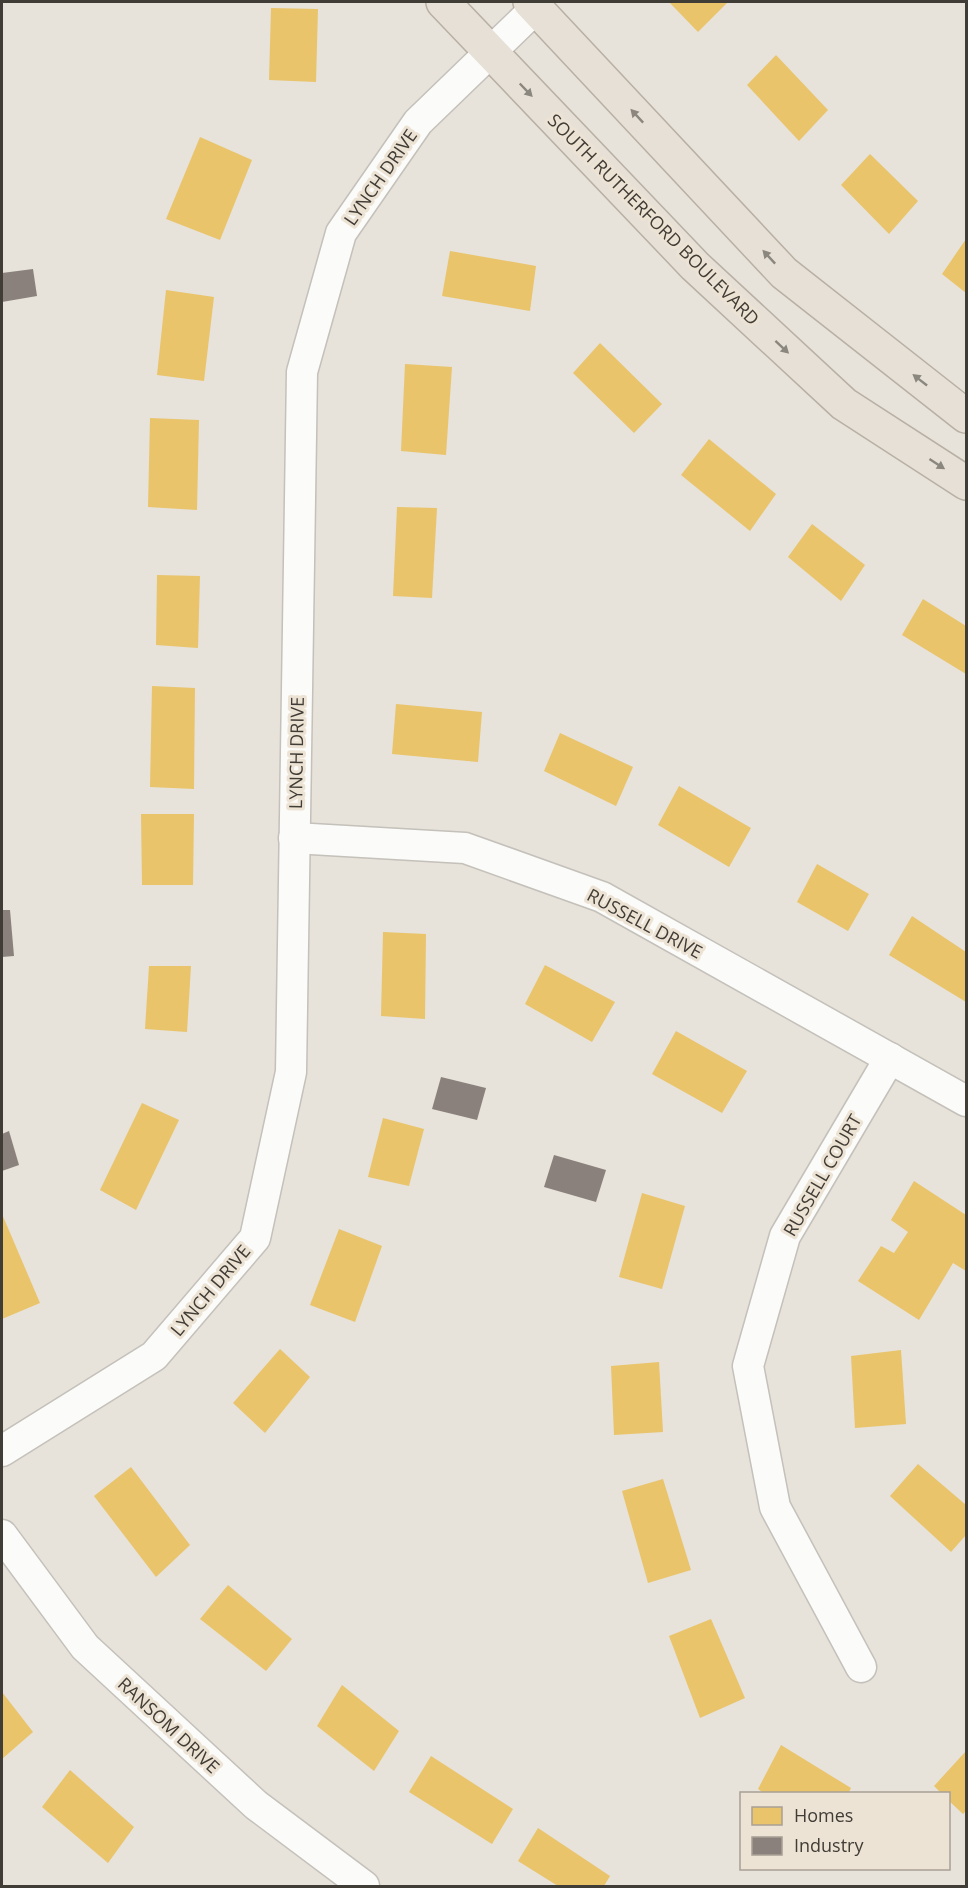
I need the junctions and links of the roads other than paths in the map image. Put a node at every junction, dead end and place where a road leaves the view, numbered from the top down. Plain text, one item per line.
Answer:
1 (443, 2) edge
2 (533, 5) edge
3 (490, 52) junction
4 (966, 416) edge
5 (966, 483) edge
6 (294, 838) junction
7 (890, 1058) junction
8 (966, 1101) edge
9 (2, 1451) edge
10 (2, 1535) edge
11 (861, 1667) dead end
12 (364, 1887) edge

1 - 3 highway, SOUTH RUTHERFORD BOULEVARD
2 - 3 street, LYNCH DRIVE
4 -> 2 highway
3 -> 5 highway, SOUTH RUTHERFORD BOULEVARD
3 - 6 street, LYNCH DRIVE
6 - 7 street, RUSSELL DRIVE
6 - 9 street, LYNCH DRIVE
7 - 8 street, RUSSELL DRIVE
7 - 11 street, RUSSELL COURT
10 - 12 street, RANSOM DRIVE

